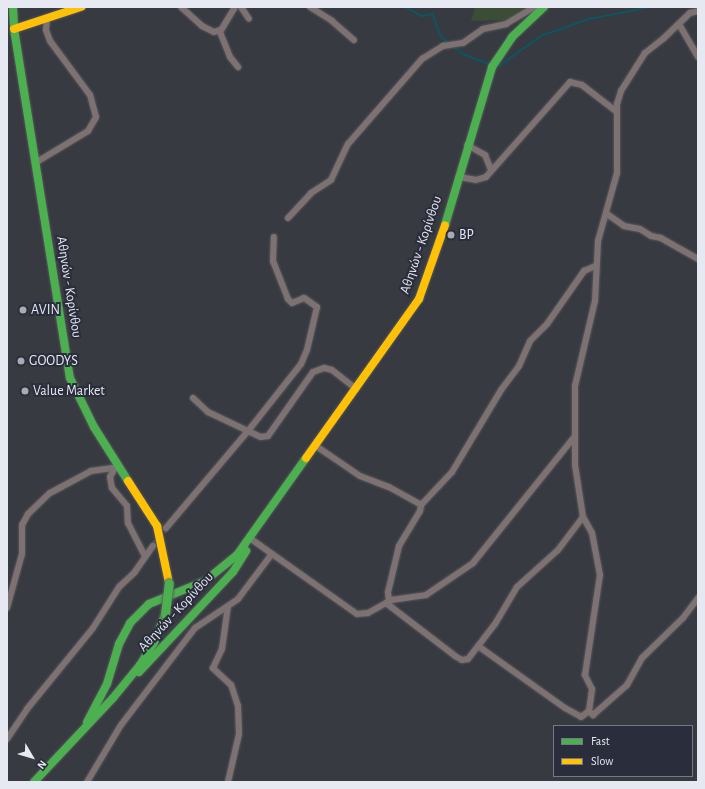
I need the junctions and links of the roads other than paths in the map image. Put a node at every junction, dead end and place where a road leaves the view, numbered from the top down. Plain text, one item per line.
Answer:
1 (13, 7) edge
2 (81, 7) edge
3 (181, 7) edge
4 (235, 7) edge
5 (241, 7) edge
6 (310, 7) edge
7 (534, 7) edge
8 (544, 7) edge
9 (698, 11) edge
10 (47, 19) junction
11 (249, 19) dead end
12 (680, 24) junction
13 (14, 29) junction
14 (220, 30) junction
15 (354, 40) dead end
16 (698, 57) edge
17 (238, 67) dead end
18 (617, 112) junction
19 (467, 146) junction
20 (35, 163) junction
21 (491, 170) junction
22 (458, 177) junction
23 (607, 214) junction
24 (288, 218) dead end
25 (274, 237) dead end
26 (698, 259) edge
27 (595, 266) junction
28 (356, 389) junction
29 (193, 398) dead end
30 (248, 431) junction
31 (575, 436) junction
32 (316, 446) junction
33 (117, 468) junction
34 (421, 505) junction
35 (583, 517) junction
36 (166, 528) tunnel mouth
37 (251, 539) junction
38 (153, 546) tunnel mouth
39 (271, 555) junction
40 (145, 557) junction
41 (698, 598) edge
42 (387, 602) junction
43 (228, 606) junction
44 (7, 608) edge
45 (478, 646) junction
46 (113, 698) junction
47 (589, 711) junction
48 (80, 735) junction
49 (7, 738) edge
50 (56, 760) junction
51 (34, 782) edge
52 (41, 782) edge
53 (87, 782) edge
54 (228, 782) edge

1 - 13 main road, Αθηνών - Κορίνθου
2 - 10 main road
3 - 14 street
4 - 14 street
5 - 11 street
6 - 15 street
7 - 24 street
8 - 19 main road, Αθηνών - Κορίνθου
9 - 12 street
10 - 13 main road
10 - 20 street
12 - 16 street
12 - 18 street
13 - 20 main road, Αθηνών - Κορίνθου
14 - 17 street
18 - 21 street
18 - 23 street
19 - 21 street
19 - 22 main road, Αθηνών - Κορίνθου
20 - 33 main road, Αθηνών - Κορίνθου
21 - 22 street
22 - 28 main road, Αθηνών - Κορίνθου
23 - 26 street
23 - 27 street
25 - 30 street
27 - 31 street
27 - 34 street
28 - 30 street
28 - 32 main road, Αθηνών - Κορίνθου
29 - 30 street
30 - 36 street
31 - 35 street
31 - 42 street
32 - 34 street
32 - 37 main road, Αθηνών - Κορίνθου
33 - 40 street
33 - 44 street
33 - 46 main road, Αθηνών - Κορίνθου, bridge
34 - 42 street
35 - 45 street
35 - 47 street
37 - 39 street
37 - 46 main road, Αθηνών - Κορίνθου
37 - 48 main road, Αθηνών - Κορίνθου
38 - 40 street
39 - 42 street
39 - 43 street
40 - 49 street
41 - 47 street
42 - 45 street
43 - 53 street
43 - 54 street
45 - 47 street
46 - 48 main road, Αθηνών - Κορίνθου
48 - 50 main road, Αθηνών - Κορίνθου
50 - 51 main road, Αθηνών - Κορίνθου
50 - 52 main road, Αθηνών - Κορίνθου

